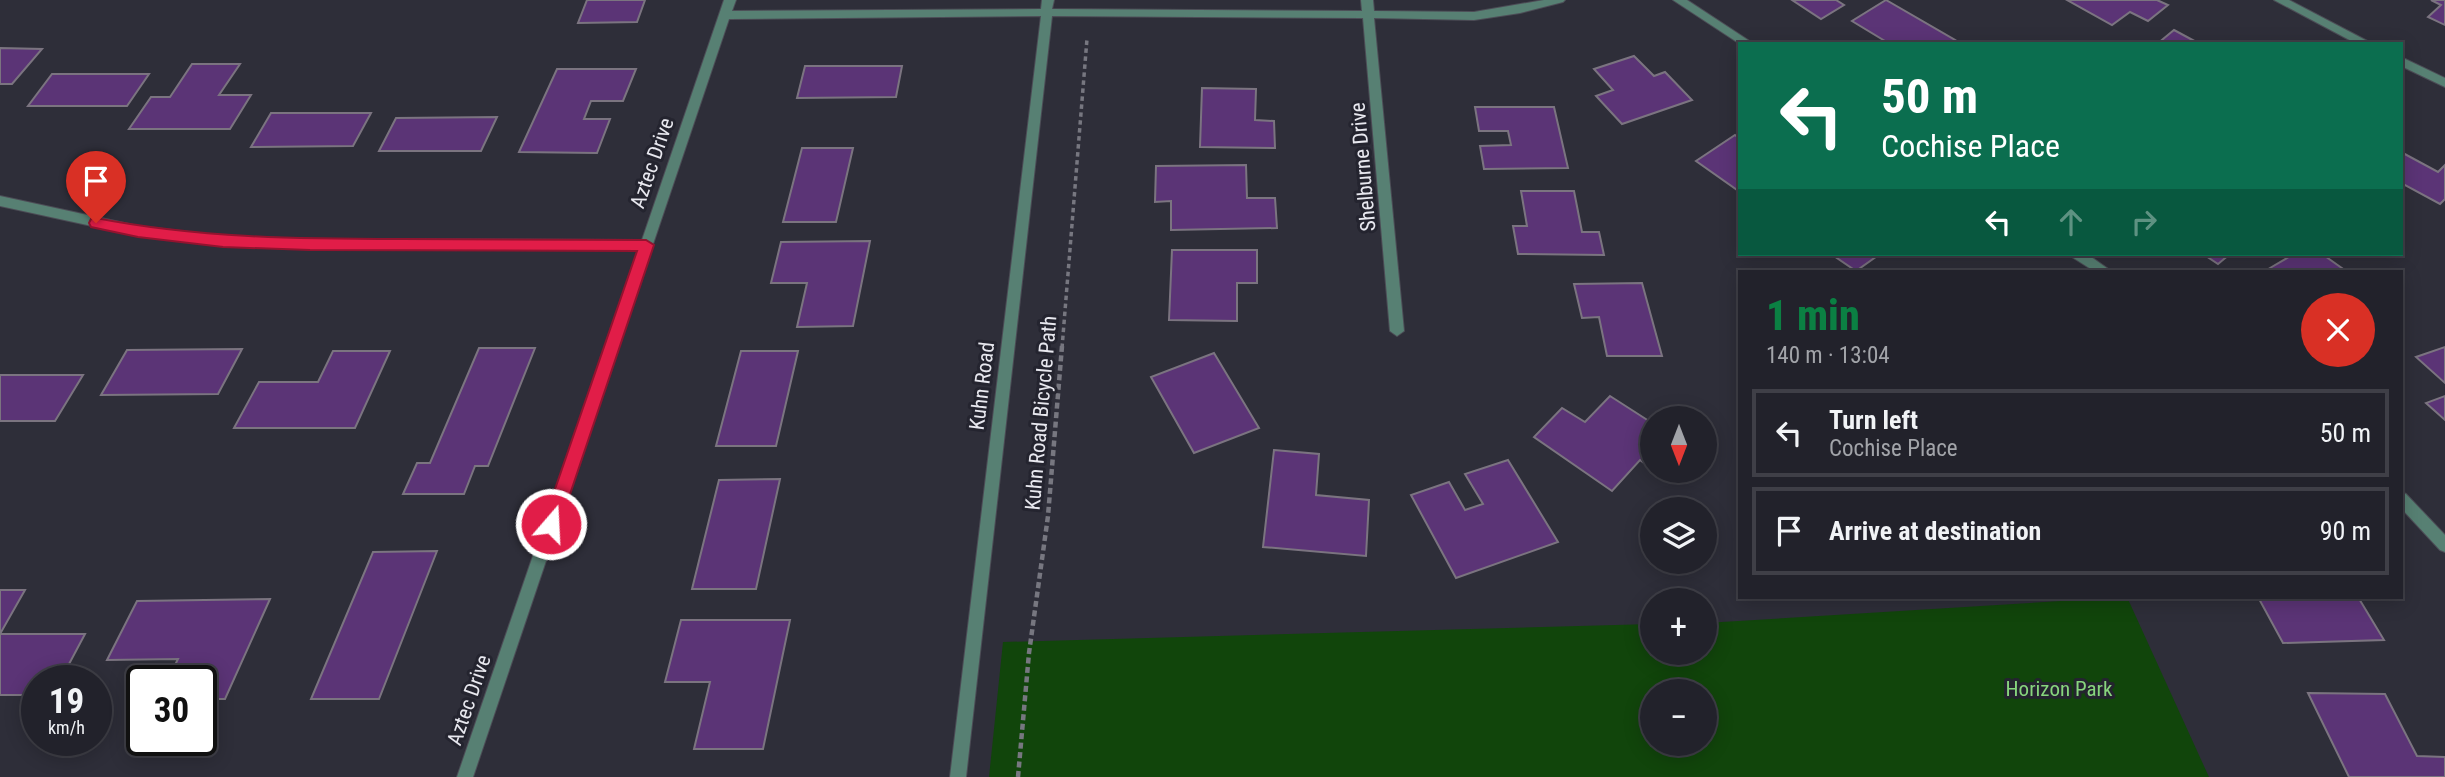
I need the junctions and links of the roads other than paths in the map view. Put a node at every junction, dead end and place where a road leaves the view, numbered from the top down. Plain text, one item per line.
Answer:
1 (730, 0) edge
2 (1367, 0) edge
3 (1559, 0) edge
4 (1679, 0) edge
5 (2280, 0) edge
6 (1047, 7) edge
7 (1369, 14) junction
8 (725, 15) junction
9 (1745, 42) edge
10 (2363, 42) edge
11 (2403, 62) edge
12 (2445, 83) edge
13 (0, 201) edge
14 (646, 245) junction
15 (2080, 256) edge
16 (2103, 270) edge
17 (1397, 331) dead end
18 (2403, 500) edge
19 (2445, 545) edge
20 (465, 777) edge
21 (957, 777) edge

1 - 8 street, Aztec Drive
2 - 7 street, Shelburne Drive
3 - 7 street
4 - 9 street
5 - 10 street
6 - 7 street
6 - 8 street
6 - 21 street, Kuhn Road
7 - 17 street, Shelburne Drive
8 - 14 street, Aztec Drive
11 - 12 street
13 - 14 street
14 - 20 street, Aztec Drive
15 - 16 street
18 - 19 street

